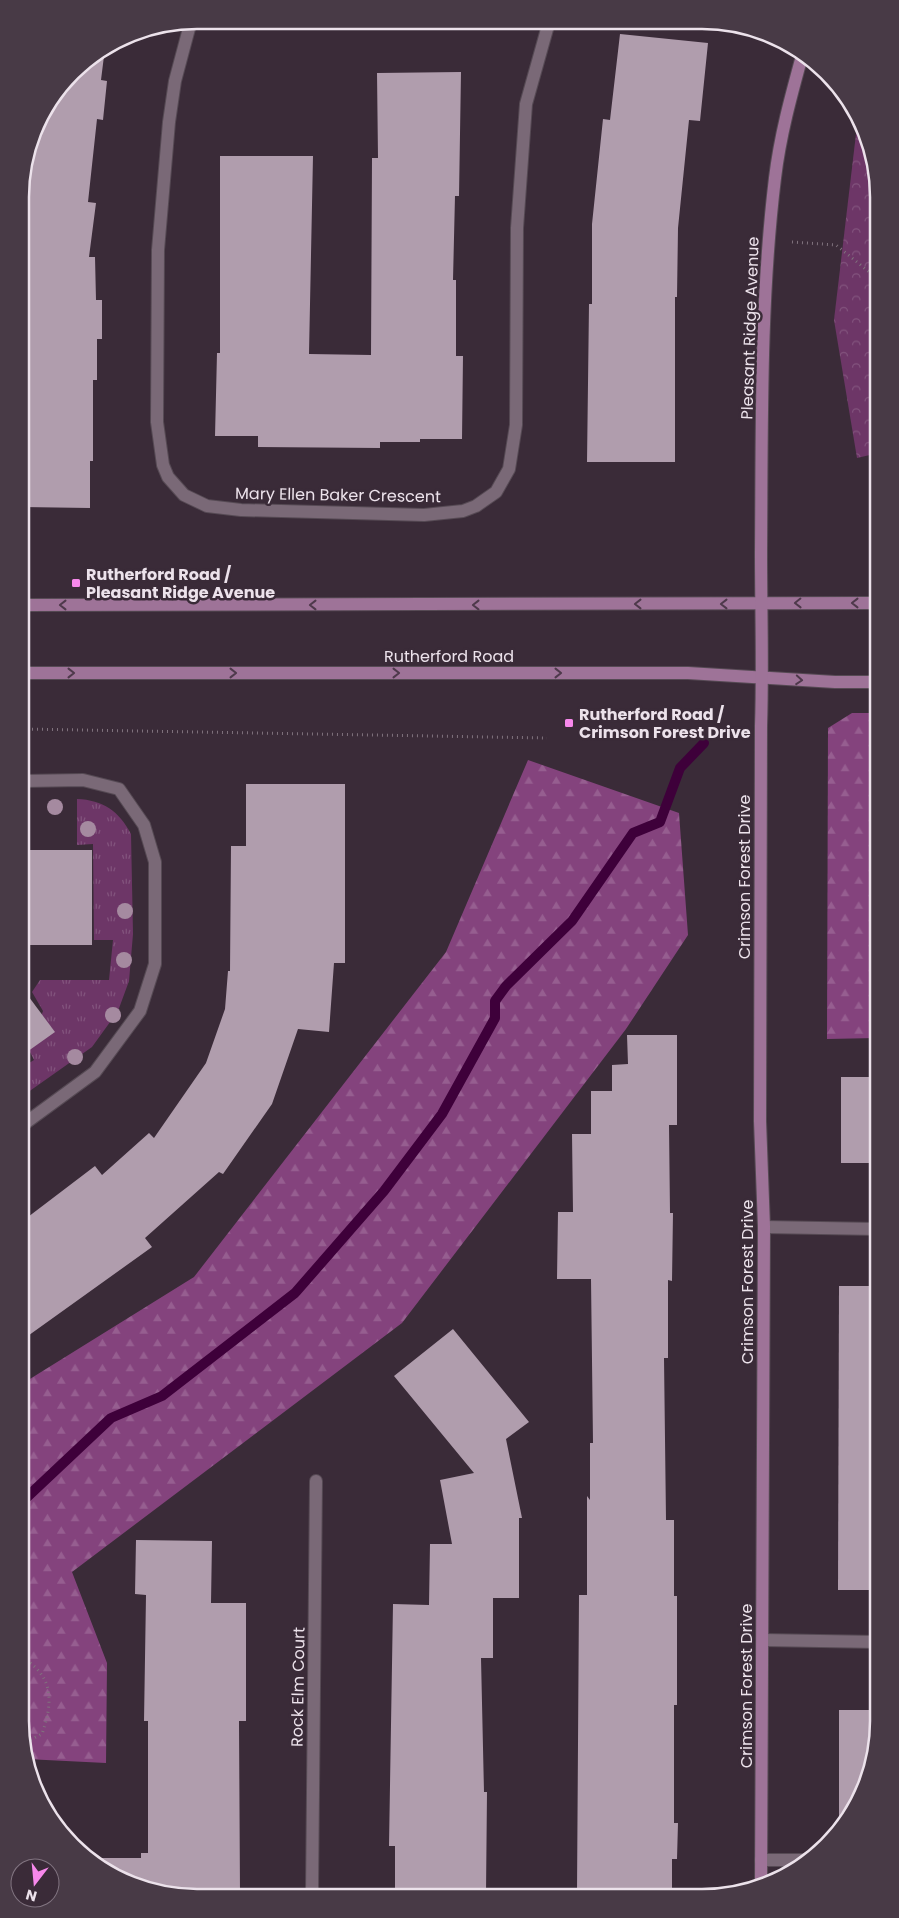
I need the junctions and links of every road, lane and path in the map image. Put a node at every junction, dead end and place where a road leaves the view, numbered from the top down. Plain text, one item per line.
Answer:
1 (189, 29) edge
2 (547, 29) edge
3 (801, 62) edge
4 (768, 243) junction
5 (870, 273) edge
6 (870, 603) edge
7 (762, 604) junction
8 (29, 605) edge
9 (29, 673) edge
10 (763, 677) junction
11 (870, 682) edge
12 (29, 729) edge
13 (547, 738) dead end
14 (29, 781) edge
15 (29, 1120) edge
16 (764, 1227) junction
17 (870, 1229) edge
18 (316, 1481) dead end
19 (763, 1640) junction
20 (870, 1642) edge
21 (29, 1662) edge
22 (30, 1740) edge
23 (761, 1860) junction
24 (796, 1860) edge
25 (761, 1878) edge
26 (312, 1889) edge

1 - 2 street, Mary Ellen Baker Crescent
3 - 4 street, Pleasant Ridge Avenue
4 - 5 path
4 - 7 street, Pleasant Ridge Avenue
6 -> 7 street
7 -> 8 street
7 - 10 street, Pleasant Ridge Avenue
9 -> 10 street, Rutherford Road
10 -> 11 street, Rutherford Road
10 - 16 street, Crimson Forest Drive
12 - 13 path
14 - 15 street
16 - 17 street
16 - 19 street, Crimson Forest Drive
18 - 26 street, Rock Elm Court
19 - 20 street
19 - 23 street, Crimson Forest Drive
21 - 22 path
23 - 24 street
23 - 25 street, Crimson Forest Drive

